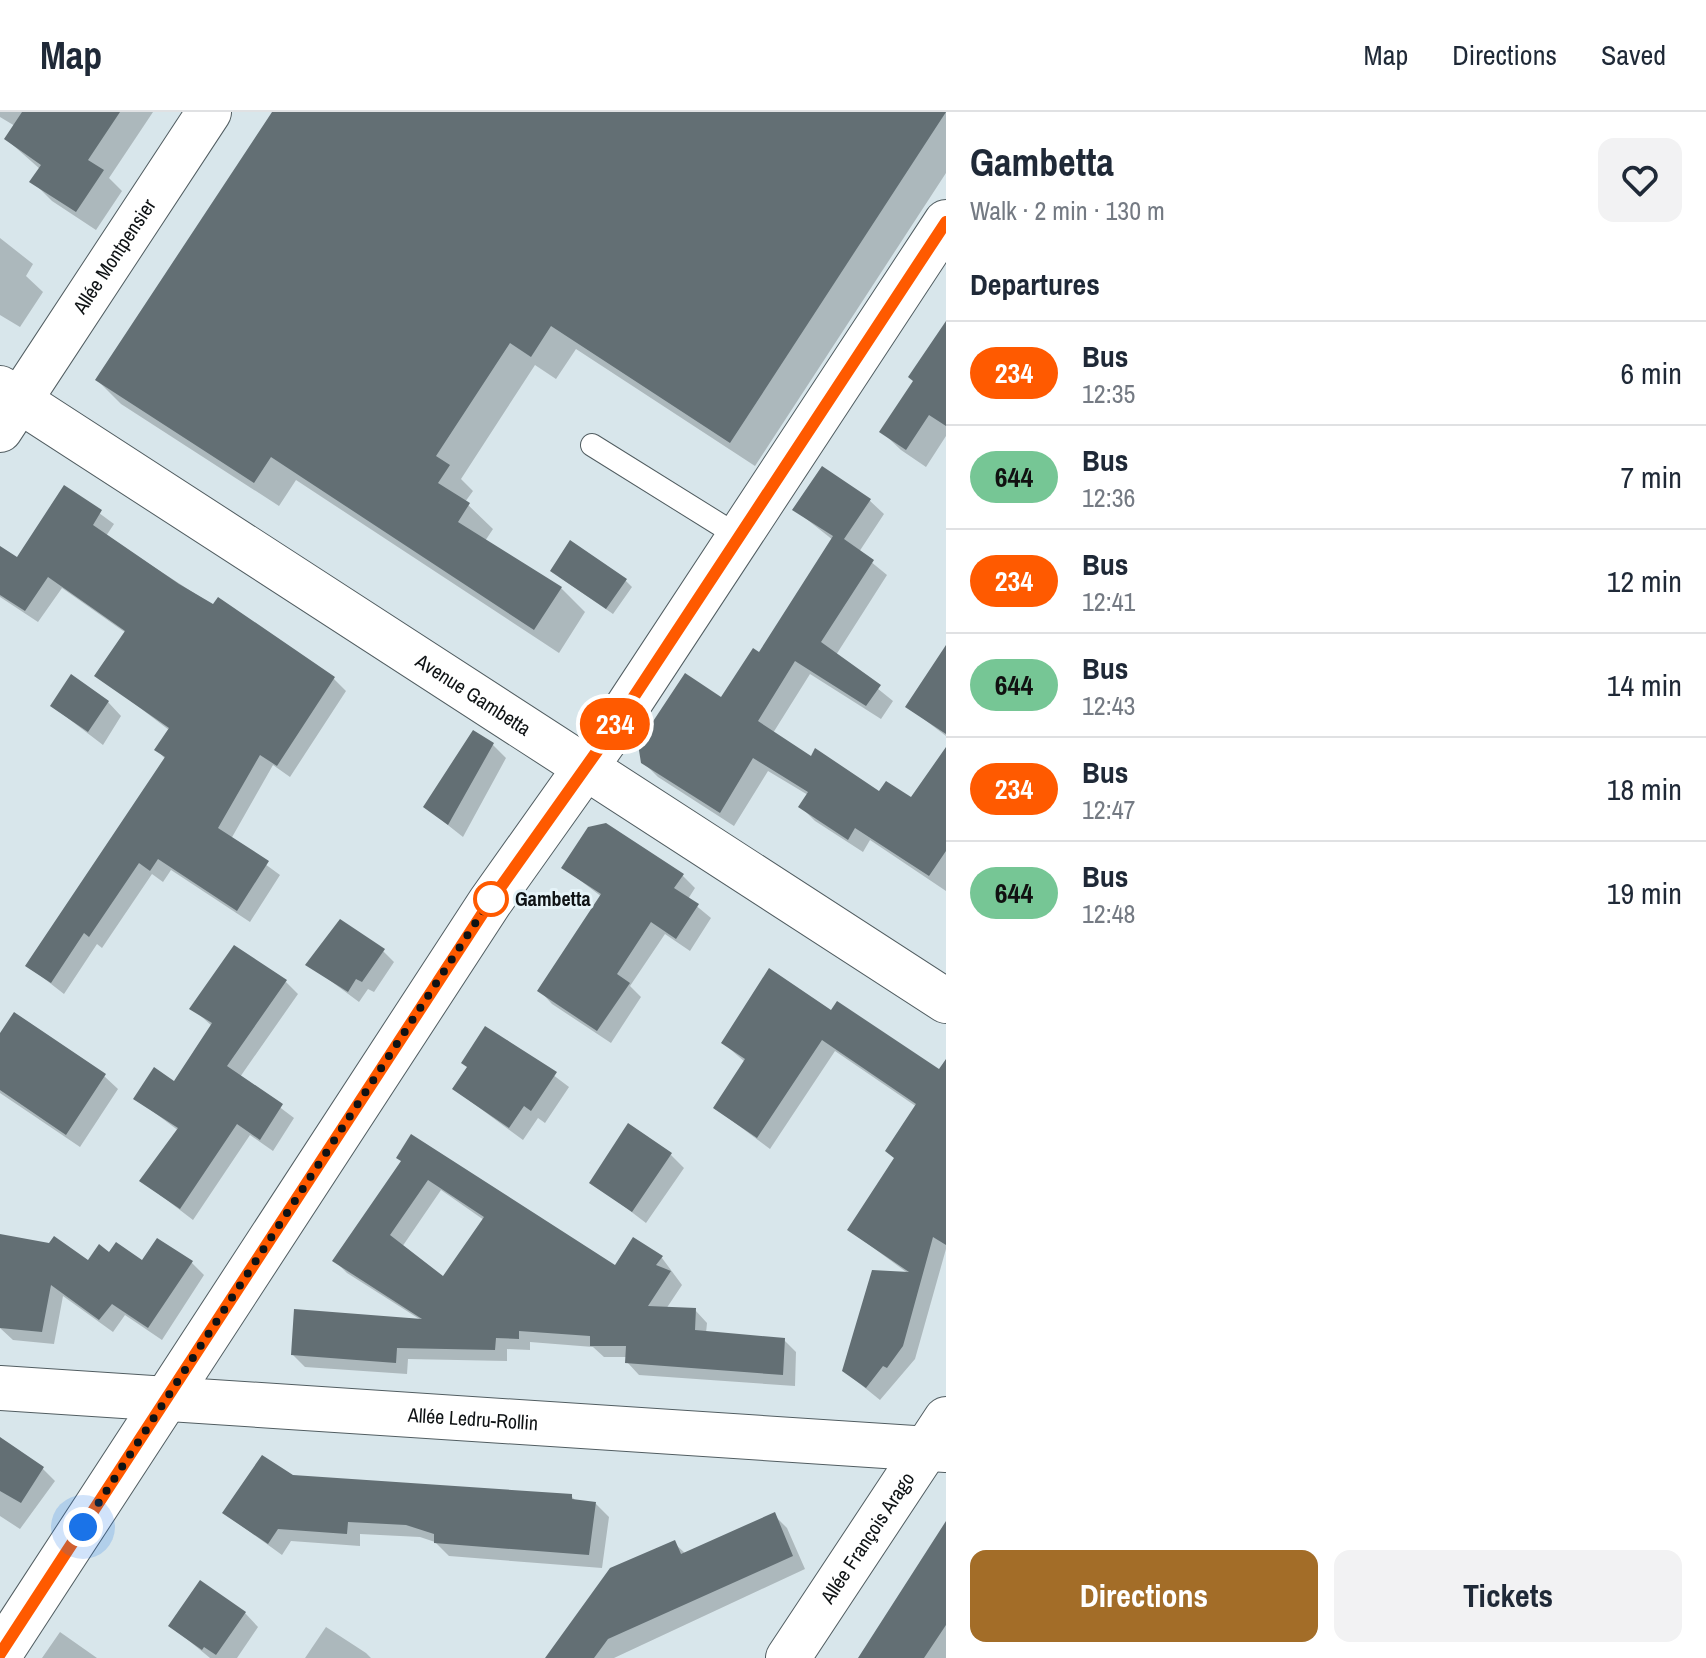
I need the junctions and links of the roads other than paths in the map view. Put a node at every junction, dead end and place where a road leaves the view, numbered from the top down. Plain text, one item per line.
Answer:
1 (209, 112) edge
2 (946, 222) edge
3 (6, 406) edge
4 (592, 445) dead end
5 (738, 536) junction
6 (587, 766) junction
7 (946, 1001) edge
8 (0, 1388) edge
9 (167, 1399) junction
10 (939, 1440) edge
11 (0, 1654) edge
12 (788, 1658) edge

1 - 3 street, Allée Montpensier
2 - 5 street
3 - 6 street, Avenue Gambetta
4 - 5 lane
5 - 6 street
6 - 7 street, Avenue Gambetta
6 - 9 street
8 - 9 street, Allée Ledru-Rollin
9 - 10 street, Allée Ledru-Rollin
9 - 11 street
10 - 12 street, Allée François Arago

